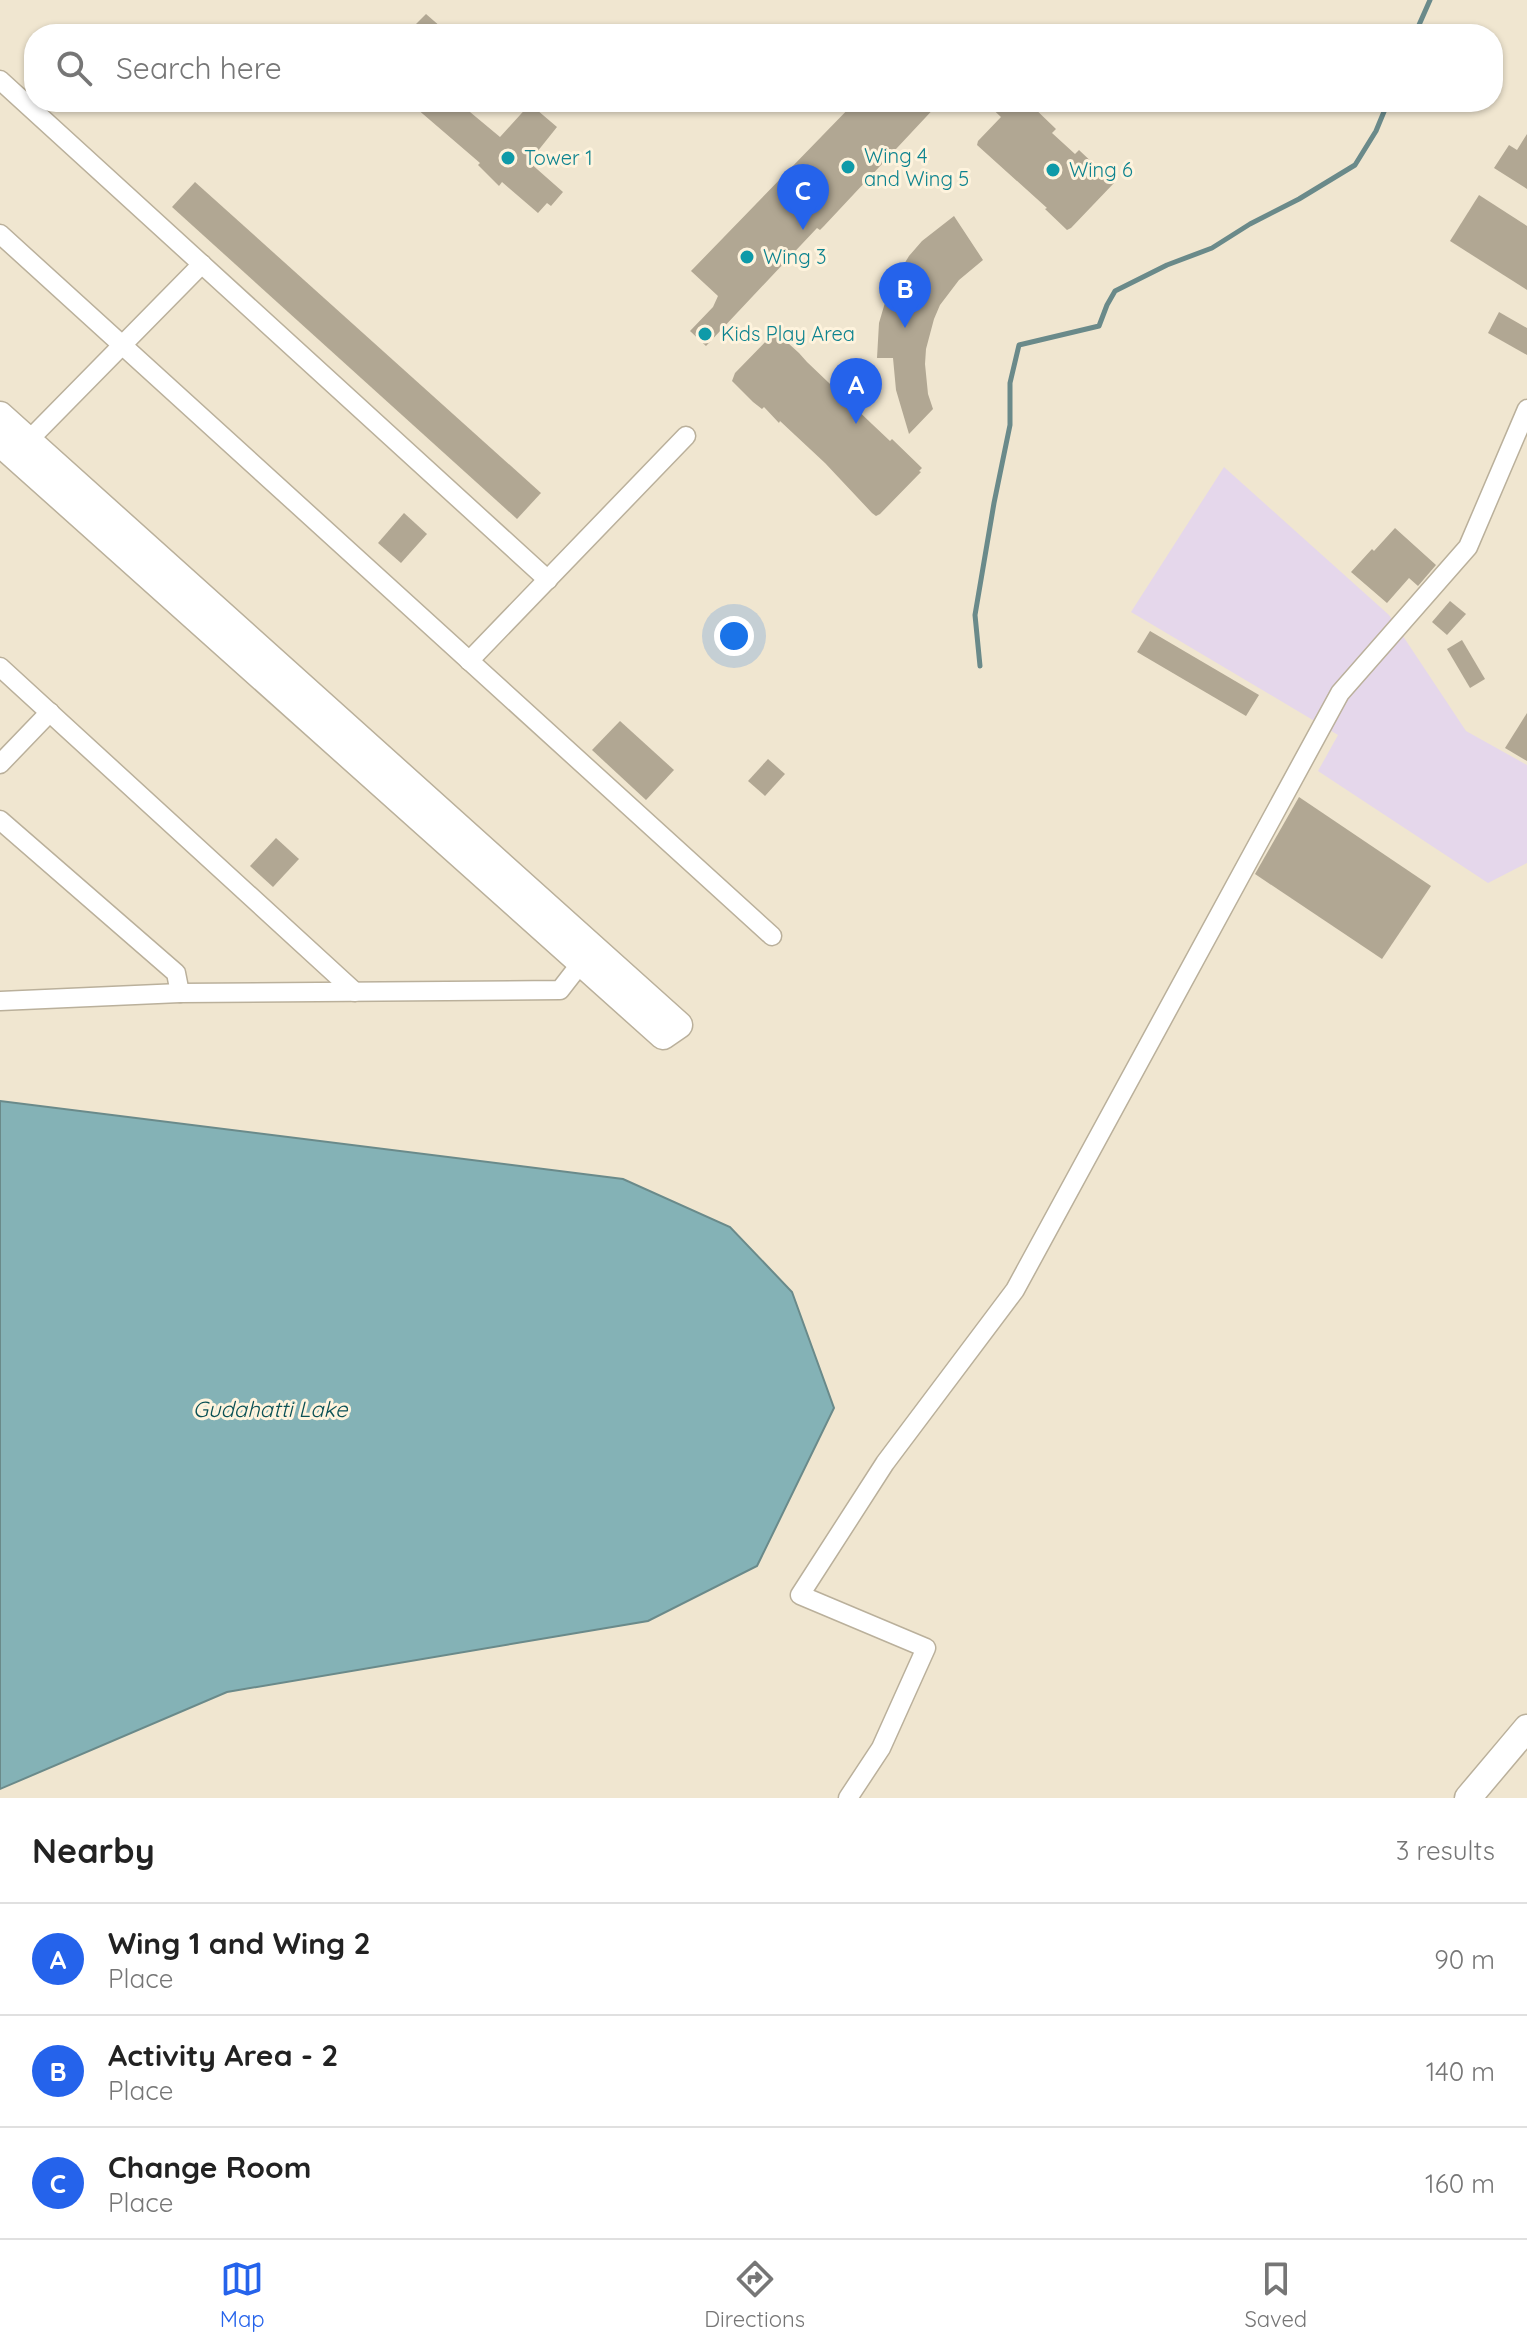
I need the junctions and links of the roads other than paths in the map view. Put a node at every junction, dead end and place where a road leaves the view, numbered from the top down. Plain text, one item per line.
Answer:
1 (0, 80) edge
2 (24, 102) edge
3 (35, 112) edge
4 (0, 234) edge
5 (202, 264) junction
6 (122, 345) junction
7 (1527, 409) edge
8 (0, 415) edge
9 (686, 436) dead end
10 (10, 448) edge
11 (548, 580) junction
12 (469, 661) junction
13 (0, 667) edge
14 (50, 712) junction
15 (0, 764) edge
16 (0, 820) edge
17 (772, 936) dead end
18 (581, 963) junction
19 (355, 992) junction
20 (180, 993) junction
21 (0, 1001) edge
22 (1527, 1728) edge
23 (848, 1798) edge
24 (1468, 1798) edge

1 - 2 street
3 - 5 street
4 - 6 street
5 - 6 street
5 - 11 street
6 - 10 street
6 - 12 street
7 - 23 street
8 - 10 street
9 - 11 street
10 - 18 street
10 - 18 street
11 - 12 street
12 - 17 street
13 - 14 street
14 - 15 street
14 - 19 street
16 - 20 street
18 - 19 street
19 - 20 street
20 - 21 street
22 - 24 street

